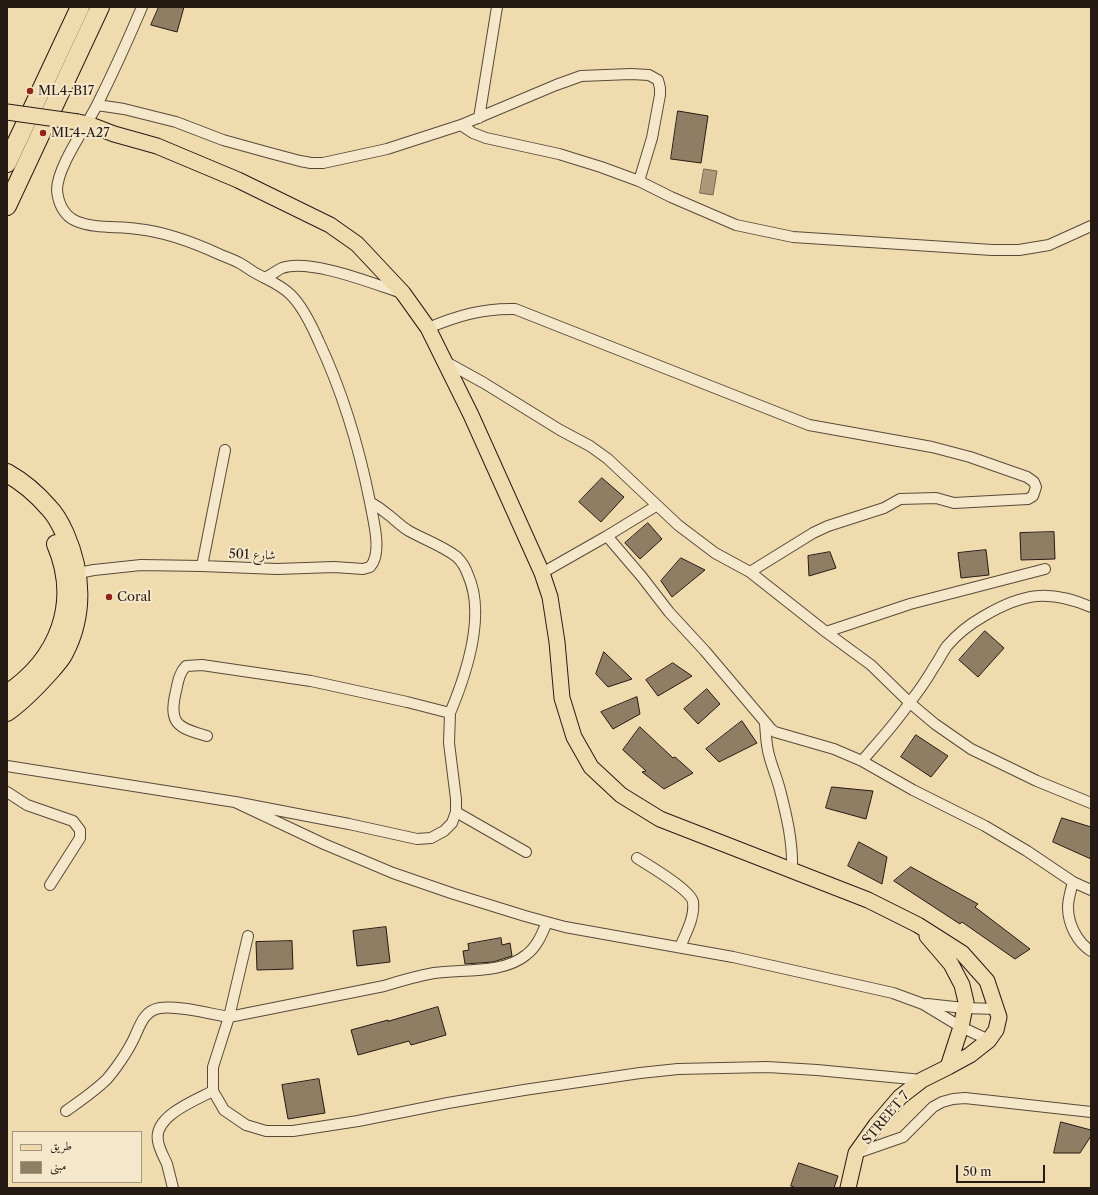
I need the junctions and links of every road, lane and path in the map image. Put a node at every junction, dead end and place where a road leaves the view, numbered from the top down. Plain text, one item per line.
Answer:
1 (80, 7) edge
2 (100, 7) edge
3 (142, 7) edge
4 (497, 7) edge
5 (58, 55) junction
6 (97, 105) junction
7 (7, 112) edge
8 (479, 118) junction
9 (83, 123) junction
10 (461, 125) junction
11 (7, 133) edge
12 (7, 163) edge
13 (639, 181) junction
14 (7, 206) edge
15 (1091, 226) edge
16 (266, 278) junction
17 (403, 293) junction
18 (428, 328) junction
19 (446, 362) junction
20 (225, 450) dead end
21 (7, 473) edge
22 (7, 487) edge
23 (370, 502) junction
24 (656, 506) junction
25 (607, 536) junction
26 (202, 566) junction
27 (1045, 569) dead end
28 (750, 572) junction
29 (542, 573) junction
30 (72, 574) junction
31 (1091, 607) edge
32 (826, 632) junction
33 (7, 694) edge
34 (910, 703) junction
35 (7, 712) edge
36 (450, 713) junction
37 (765, 724) junction
38 (206, 736) dead end
39 (862, 761) junction
40 (7, 766) edge
41 (7, 792) edge
42 (235, 802) junction
43 (1091, 803) edge
44 (456, 812) junction
45 (526, 852) dead end
46 (637, 858) dead end
47 (792, 870) junction
48 (1073, 882) junction
49 (50, 885) dead end
50 (1091, 890) edge
51 (547, 922) junction
52 (918, 925) junction
53 (248, 936) dead end
54 (680, 947) junction
55 (1091, 951) edge
56 (923, 1004) junction
57 (964, 1008) junction
58 (997, 1009) junction
59 (229, 1018) junction
60 (961, 1026) junction
61 (989, 1040) junction
62 (948, 1067) junction
63 (922, 1080) junction
64 (213, 1091) junction
65 (66, 1111) dead end
66 (1091, 1112) edge
67 (856, 1153) junction
68 (173, 1188) edge
69 (848, 1188) edge

1 - 5 highway
2 - 14 highway
3 - 6 street
4 - 8 street
5 - 11 highway
5 - 12 highway
6 - 9 street
6 - 10 street
7 - 9 main road, bridge
8 - 10 street
8 - 13 street
9 - 16 street
9 - 17 main road
10 - 13 street
13 - 15 street
16 - 17 street
16 - 23 street
17 - 18 main road
18 - 19 main road
18 - 28 street
19 - 24 street
19 - 29 main road
20 - 26 street
21 - 30 highway
22 - 30 highway
23 - 26 street, شارع 501
23 - 36 street
24 - 25 street
24 - 28 street
25 - 29 street
25 - 37 street
26 - 30 street, شارع 501
27 - 32 street
28 - 32 street
29 - 47 main road
30 - 33 highway
30 - 35 highway
31 - 34 street
32 - 34 street
34 - 39 street
34 - 43 street
36 - 38 street
36 - 44 street
37 - 39 street
37 - 47 street
39 - 48 street
40 - 42 street
41 - 49 street
42 - 44 street
42 - 51 street
44 - 45 street
46 - 54 street
47 - 52 main road
48 - 50 street
48 - 55 street
51 - 54 street
51 - 59 street
52 - 57 main road
52 - 58 main road
53 - 59 street
54 - 56 street
56 - 57 street
56 - 60 street
57 - 58 street
57 - 60 main road
58 - 61 main road
59 - 64 street
59 - 65 street
60 - 61 street
60 - 62 main road
61 - 62 main road, STREET 7
62 - 63 main road, STREET 7
63 - 64 street
63 - 67 main road, STREET 7
64 - 68 street
66 - 67 street
67 - 69 main road, STREET 7

